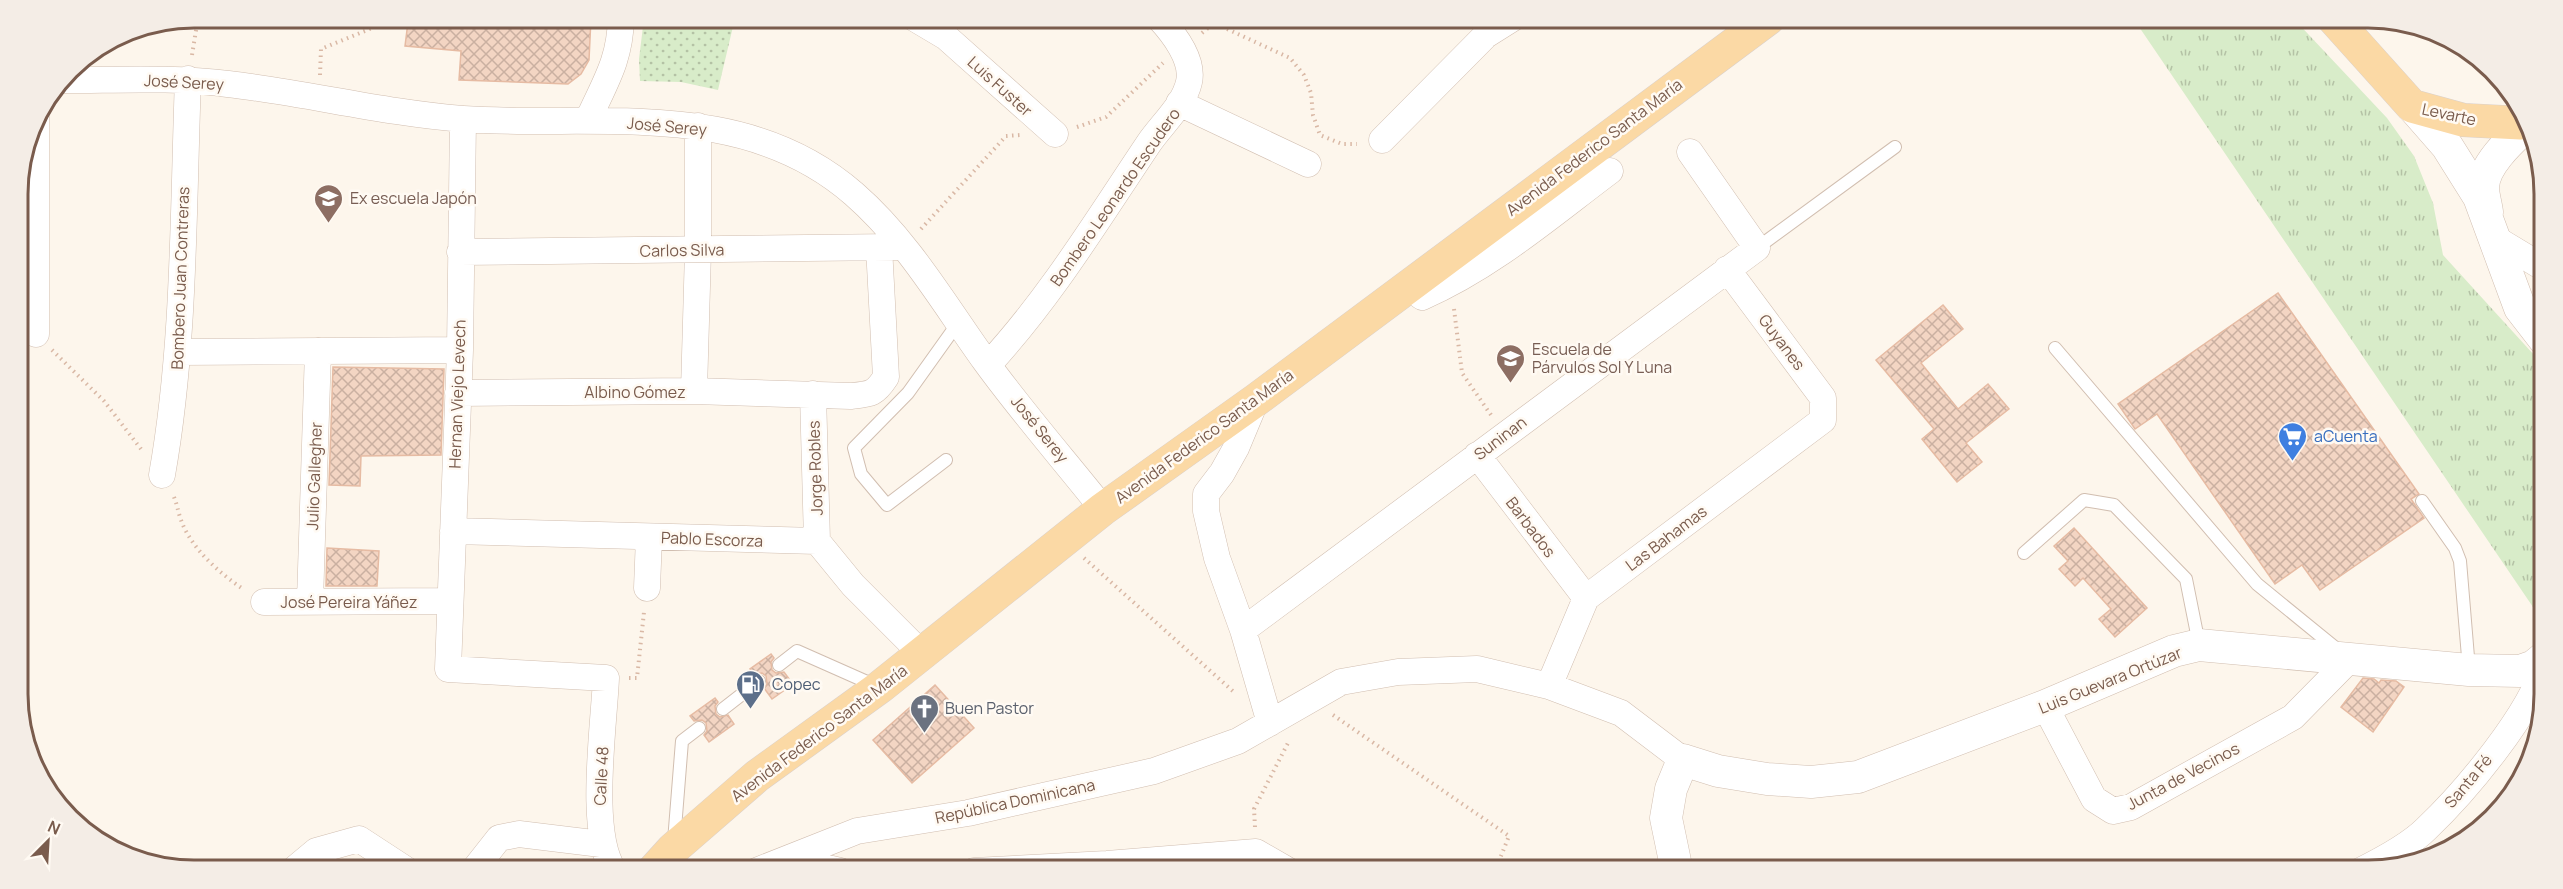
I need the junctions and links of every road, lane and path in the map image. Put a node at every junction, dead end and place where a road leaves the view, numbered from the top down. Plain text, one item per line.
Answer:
1 (1496, 28) edge
2 (1755, 28) edge
3 (2346, 28) edge
4 (196, 29) edge
5 (370, 29) edge
6 (621, 29) edge
7 (932, 29) edge
8 (1169, 29) edge
9 (1207, 29) edge
10 (1226, 29) edge
11 (1181, 50) junction
12 (188, 79) junction
13 (75, 80) edge
14 (318, 97) junction
15 (1179, 103) junction
16 (2412, 106) junction
17 (464, 119) junction
18 (588, 120) junction
19 (2518, 123) edge
20 (698, 126) junction
21 (2521, 130) edge
22 (1055, 134) dead end
23 (1382, 140) joint
24 (36, 146) edge
25 (1895, 147) dead end
26 (1690, 152) dead end
27 (1308, 164) dead end
28 (1610, 171) dead end
29 (2491, 227) junction
30 (904, 247) junction
31 (879, 248) junction
32 (1757, 248) junction
33 (698, 250) junction
34 (460, 252) junction
35 (2534, 260) edge
36 (1727, 269) junction
37 (1451, 284) junction
38 (1408, 286) junction
39 (958, 323) junction
40 (2534, 326) edge
41 (36, 334) joint
42 (2055, 348) dead end
43 (460, 350) junction
44 (318, 351) junction
45 (178, 352) junction
46 (988, 365) junction
47 (694, 391) junction
48 (458, 393) junction
49 (813, 394) junction
50 (1256, 399) junction
51 (1823, 420) joint
52 (1505, 434) junction
53 (1477, 455) junction
54 (946, 460) dead end
55 (162, 476) junction
56 (2422, 501) dead end
57 (1103, 509) junction
58 (453, 531) junction
59 (649, 537) junction
60 (817, 542) junction
61 (2024, 553) dead end
62 (1080, 554) dead end
63 (647, 588) joint
64 (1586, 598) junction
65 (310, 601) junction
66 (449, 601) junction
67 (264, 602) joint
68 (1243, 630) junction
69 (2199, 645) junction
70 (922, 654) junction
71 (2350, 659) junction
72 (779, 665) dead end
73 (2534, 666) edge
74 (2469, 670) junction
75 (606, 678) junction
76 (759, 681) dead end
77 (1548, 686) junction
78 (2534, 686) edge
79 (880, 687) junction
80 (1310, 699) junction
81 (2046, 706) junction
82 (723, 709) dead end
83 (1270, 723) junction
84 (699, 728) dead end
85 (1290, 739) dead end
86 (1683, 760) junction
87 (601, 844) junction
88 (1256, 852) junction
89 (789, 859) joint
90 (305, 860) edge
91 (391, 860) edge
92 (482, 860) edge
93 (609, 860) edge
94 (663, 860) edge
95 (793, 860) edge
96 (1157, 860) edge
97 (1270, 860) edge
98 (1499, 860) edge
99 (1675, 860) edge
100 (2377, 860) edge

1 - 23 street
2 - 38 main road, Avenida Federico Santa María
3 - 16 main road
4 - 12 path
5 - 14 path
6 - 18 street
7 - 22 street, Luis Fuster
8 - 11 street, Bombero Leonardo Escudero
9 - 11 path
10 - 23 path
11 - 15 street, Bombero Leonardo Escudero
12 - 13 street, José Serey
12 - 14 street, José Serey
12 - 45 street, Bombero Juan Contreras
14 - 17 street, José Serey
15 - 27 street
15 - 46 street, Bombero Leonardo Escudero
16 - 19 main road, Levarte
16 - 29 street
17 - 18 street, José Serey
17 - 34 street, Hernan Viejo Levech
18 - 20 street, José Serey
20 - 30 street, José Serey
20 - 33 street
21 - 29 street
24 - 41 street
25 - 32 lane
26 - 32 street
28 - 37 street
29 - 35 street
29 - 40 street
30 - 31 street, Carlos Silva
30 - 39 street, José Serey
31 - 33 street, Carlos Silva
31 - 49 street, Albino Gómez
32 - 36 street, Suninan
33 - 34 street, Carlos Silva
33 - 47 street
34 - 43 street, Hernan Viejo Levech
36 - 51 street, Guyanes
36 - 52 street, Suninan
37 - 38 street
37 - 52 path
38 - 50 main road, Avenida Federico Santa María
39 - 46 street, José Serey
39 - 54 lane
41 - 55 path, José Pereira Yáñez
42 - 71 lane
43 - 44 street
43 - 48 street, Hernan Viejo Levech
44 - 45 street
44 - 65 street, Julio Gallegher
45 - 55 street, Bombero Juan Contreras
46 - 57 street, José Serey
47 - 48 street, Albino Gómez
47 - 49 street, Albino Gómez
48 - 58 street, Hernan Viejo Levech
49 - 60 street, Jorge Robles
50 - 57 main road, Avenida Federico Santa María
50 - 68 street
51 - 64 street, Las Bahamas
52 - 53 street, Suninan
53 - 64 street, Barbados
53 - 68 street, Suninan
55 - 67 path, José Pereira Yáñez
56 - 74 lane
57 - 70 main road, Avenida Federico Santa María
58 - 59 street, Pablo Escorza
58 - 66 street, Hernan Viejo Levech
59 - 60 street, Pablo Escorza
59 - 63 street
60 - 70 street
61 - 69 lane
62 - 83 path
63 - 75 path
64 - 77 street, Las Bahamas
65 - 66 street, José Pereira Yáñez
65 - 67 street, José Pereira Yáñez
66 - 75 street, Hernan Viejo Levech
68 - 83 street
69 - 71 street, Luis Guevara Ortúzar
69 - 81 street, Luis Guevara Ortúzar
70 - 79 main road, Avenida Federico Santa María
71 - 74 street, Luis Guevara Ortúzar
71 - 81 street, Junta de Vecinos
72 - 79 lane
73 - 74 street, Luis Guevara Ortúzar
75 - 87 street, Calle 48
76 - 82 lane
77 - 80 street, República Dominicana
77 - 86 street, República Dominicana
78 - 100 street, Santa Fé
79 - 94 main road, Avenida Federico Santa María
80 - 83 street, República Dominicana
80 - 98 path
81 - 86 street, Luis Guevara Ortúzar
83 - 89 street, República Dominicana
84 - 94 lane
85 - 88 path
86 - 99 street
87 - 92 street
87 - 93 street, Calle 48
88 - 96 street
88 - 97 street
89 - 95 street
90 - 91 street

